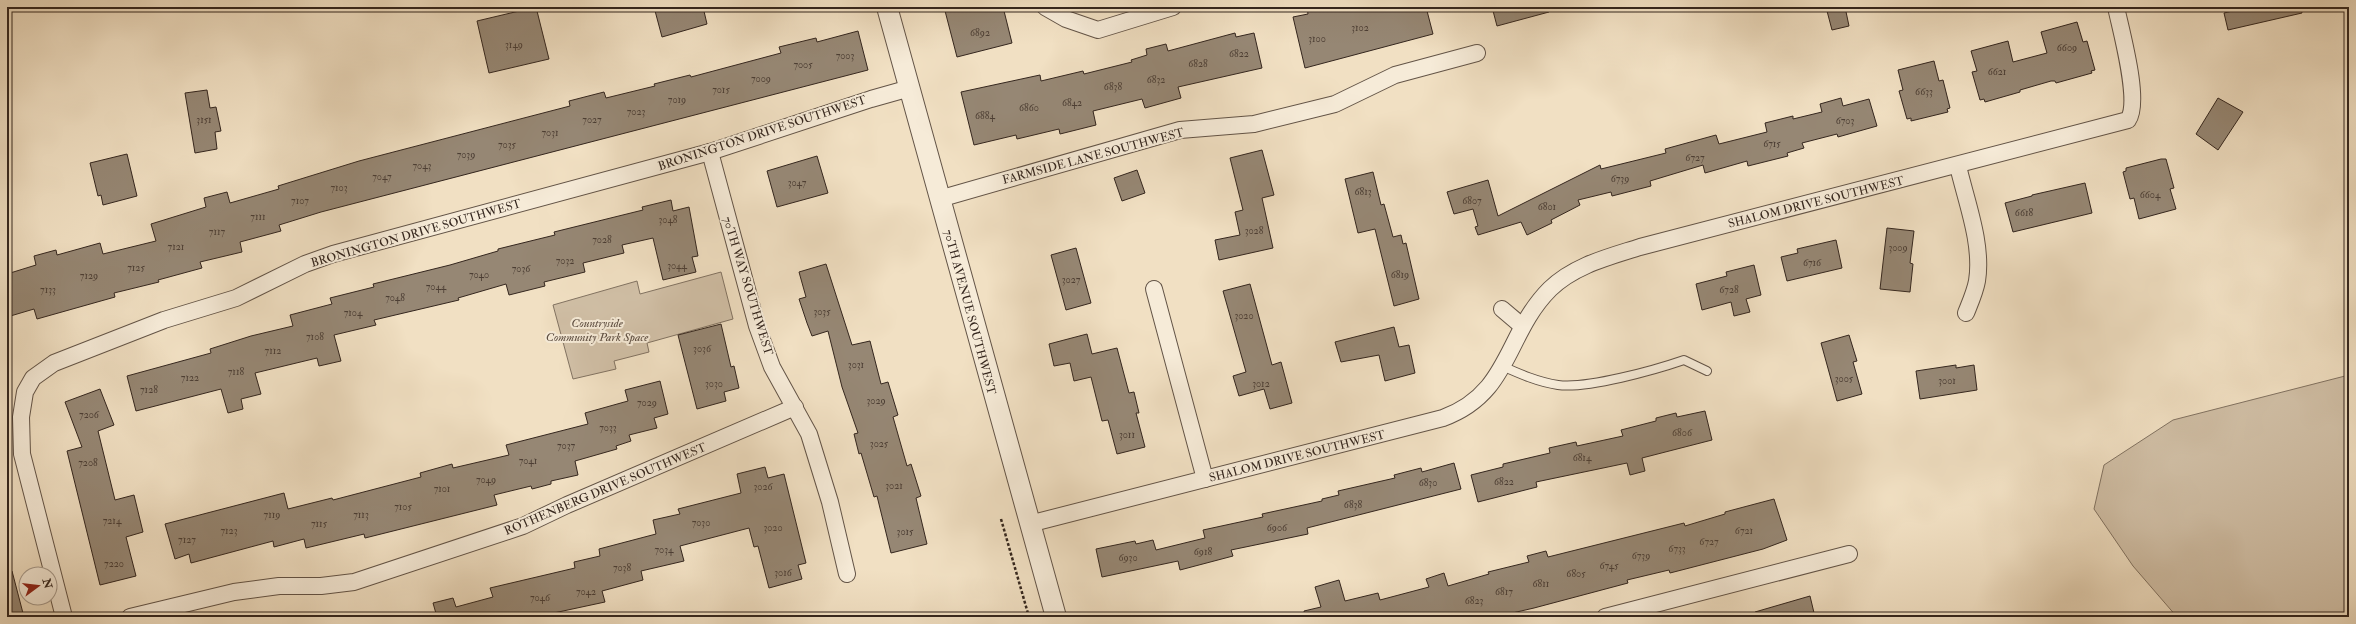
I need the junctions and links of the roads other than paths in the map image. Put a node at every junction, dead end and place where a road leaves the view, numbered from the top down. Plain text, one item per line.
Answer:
1 (887, 7) edge
2 (1045, 7) edge
3 (1173, 7) edge
4 (2116, 7) edge
5 (1477, 53) dead end
6 (910, 88) junction
7 (710, 152) junction
8 (1958, 166) junction
9 (939, 199) junction
10 (1154, 289) dead end
11 (1502, 310) dead end
12 (1966, 313) dead end
13 (1522, 326) junction
14 (1502, 366) junction
15 (1707, 371) dead end
16 (795, 407) junction
17 (1205, 479) junction
18 (1028, 524) junction
19 (1849, 554) dead end
20 (847, 574) dead end
21 (64, 617) edge
22 (130, 617) edge
23 (1056, 617) edge
24 (1605, 617) edge

1 - 6 street, 70TH AVENUE SOUTHWEST
2 - 3 street
4 - 8 street, SHALOM DRIVE SOUTHWEST
5 - 9 street, FARMSIDE LANE SOUTHWEST
6 - 7 street, BRONINGTON DRIVE SOUTHWEST
6 - 9 street, 70TH AVENUE SOUTHWEST
7 - 16 street, 70TH WAY SOUTHWEST
7 - 21 street, BRONINGTON DRIVE SOUTHWEST
8 - 12 street
8 - 13 street, SHALOM DRIVE SOUTHWEST
9 - 18 street, 70TH AVENUE SOUTHWEST
10 - 17 street
11 - 13 street
13 - 14 street, SHALOM DRIVE SOUTHWEST
14 - 15 lane
14 - 17 street, SHALOM DRIVE SOUTHWEST
16 - 20 street, 70TH WAY SOUTHWEST
16 - 22 street, ROTHENBERG DRIVE SOUTHWEST
17 - 18 street, SHALOM DRIVE SOUTHWEST
18 - 23 street, 70TH AVENUE SOUTHWEST
19 - 24 street

